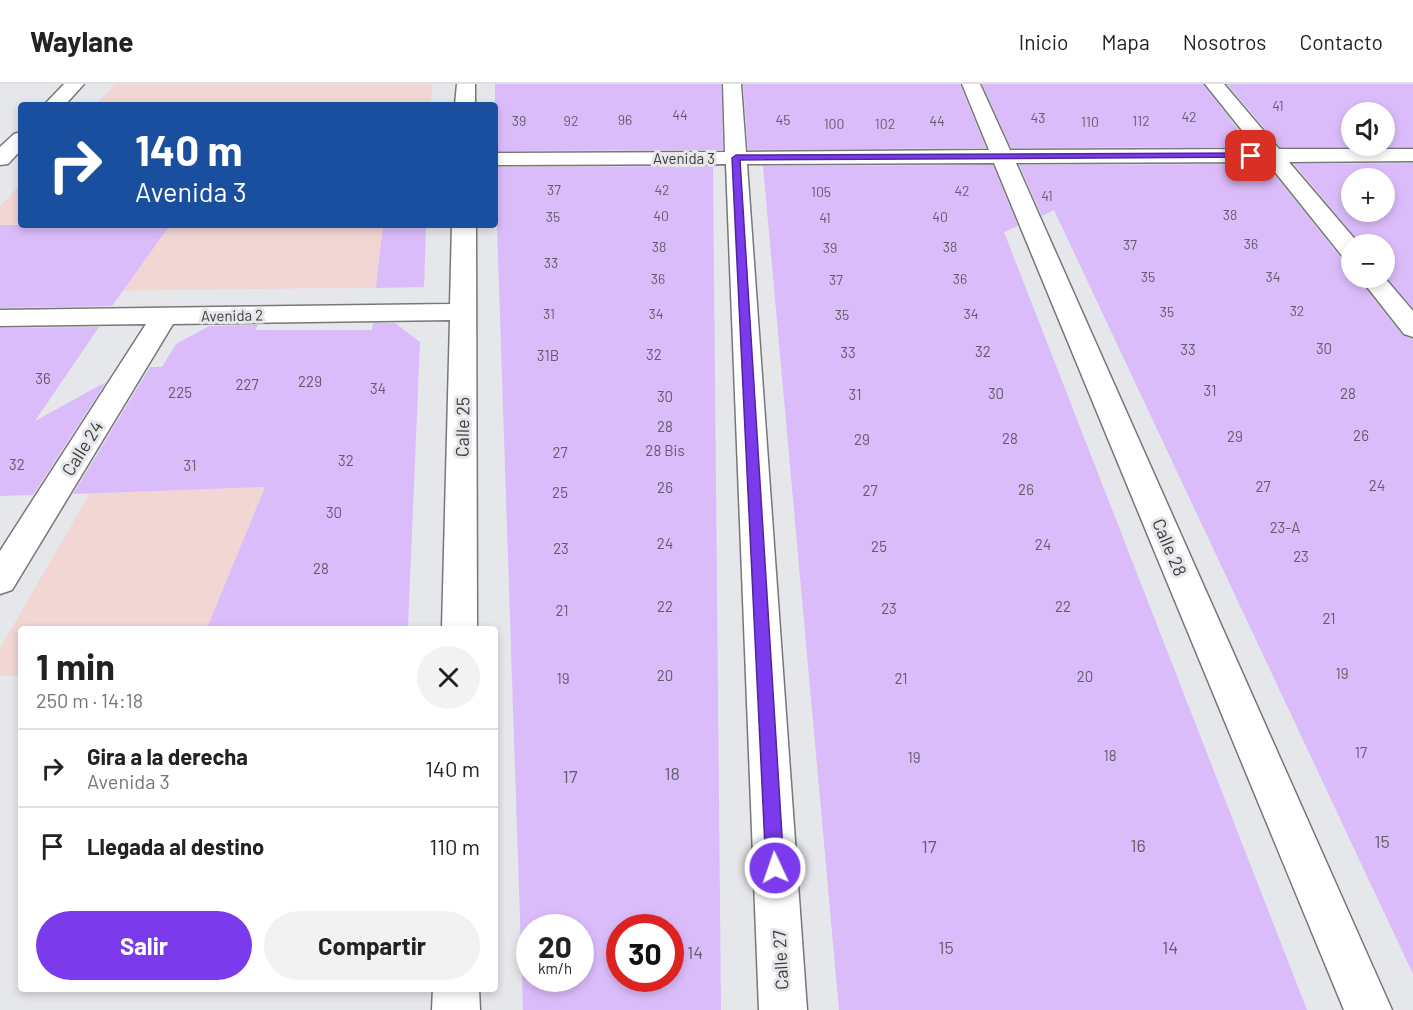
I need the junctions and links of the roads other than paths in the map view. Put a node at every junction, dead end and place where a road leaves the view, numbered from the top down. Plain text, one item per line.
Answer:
1 (75, 84) edge
2 (466, 84) edge
3 (732, 84) edge
4 (971, 84) edge
5 (1214, 84) edge
6 (57, 102) edge
7 (465, 102) edge
8 (18, 141) edge
9 (1273, 155) junction
10 (1413, 155) edge
11 (1, 157) edge
12 (1002, 157) junction
13 (736, 158) junction
14 (498, 159) edge
15 (464, 228) edge
16 (1341, 238) edge
17 (1380, 288) edge
18 (463, 312) junction
19 (165, 316) junction
20 (0, 318) edge
21 (1413, 328) edge
22 (0, 580) edge
23 (460, 626) edge
24 (456, 992) edge
25 (456, 1010) edge
26 (783, 1010) edge
27 (1368, 1010) edge

1 - 6 street
2 - 7 street
3 - 13 street, Calle 27
4 - 12 street, Calle 28
5 - 9 street
8 - 11 street
9 - 10 street, Avenida 3
9 - 12 street, Avenida 3
9 - 16 street
12 - 13 street, Avenida 3
12 - 27 street, Calle 28
13 - 14 street, Avenida 3
13 - 26 street, Calle 27
15 - 18 street, Calle 25
17 - 21 street
18 - 19 street, Avenida 2
18 - 23 street, Calle 25
19 - 20 street, Avenida 2
19 - 22 street, Calle 24
24 - 25 street

